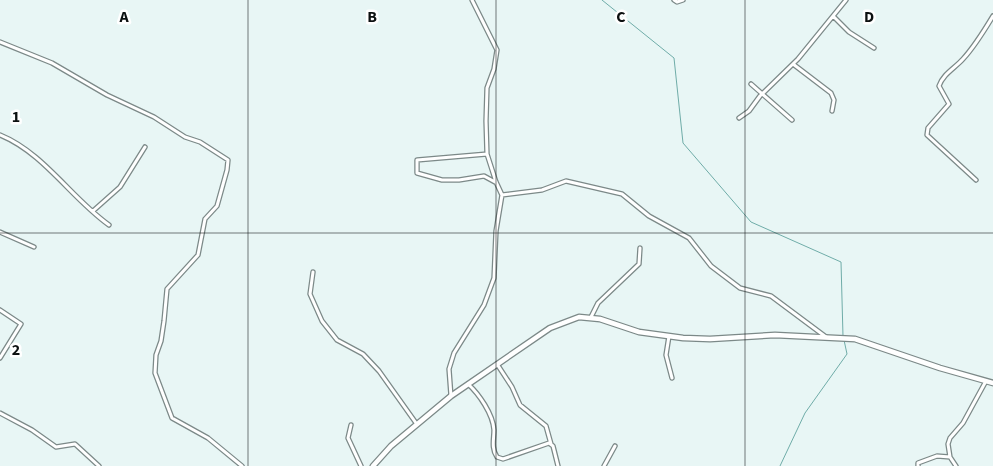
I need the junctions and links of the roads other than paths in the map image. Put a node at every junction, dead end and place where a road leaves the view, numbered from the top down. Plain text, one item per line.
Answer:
1 (472, 0) edge
2 (674, 0) edge
3 (683, 0) edge
4 (846, 0) edge
5 (833, 16) junction
6 (993, 16) edge
7 (0, 42) edge
8 (874, 48) dead end
9 (793, 64) junction
10 (751, 84) dead end
11 (762, 93) junction
12 (832, 111) dead end
13 (739, 118) dead end
14 (792, 120) dead end
15 (0, 135) edge
16 (145, 147) dead end
17 (488, 154) junction
18 (976, 180) dead end
19 (496, 182) junction
20 (502, 195) junction
21 (92, 212) junction
22 (109, 225) dead end
23 (0, 232) edge
24 (34, 247) dead end
25 (640, 248) dead end
26 (314, 272) dead end
27 (0, 310) edge
28 (592, 317) junction
29 (668, 336) junction
30 (826, 337) junction
31 (0, 358) edge
32 (497, 364) junction
33 (672, 378) dead end
34 (986, 381) junction
35 (993, 383) edge
36 (468, 384) junction
37 (451, 396) junction
38 (0, 413) edge
39 (416, 423) junction
40 (351, 425) dead end
41 (551, 445) junction
42 (615, 446) dead end
43 (950, 457) junction
44 (952, 464) edge
45 (99, 466) edge
46 (242, 466) edge
47 (361, 466) edge
48 (373, 466) edge
49 (558, 466) edge
50 (604, 466) edge
51 (918, 466) edge
52 (956, 466) edge

1 - 17 street
2 - 3 street
4 - 5 street
5 - 8 street
5 - 9 street
6 - 18 street
7 - 46 street
9 - 11 street
9 - 12 street
10 - 11 street
11 - 13 street
11 - 14 street
15 - 21 street
16 - 21 street
17 - 19 street
17 - 19 street
19 - 20 street
20 - 30 street
20 - 37 street
21 - 22 street
23 - 24 street
25 - 28 street
26 - 39 street
27 - 31 street
28 - 29 street
28 - 32 street
29 - 30 street
29 - 33 street
30 - 34 street
32 - 36 street
32 - 41 street
34 - 35 street
34 - 43 street
36 - 37 street
36 - 41 street
37 - 39 street
38 - 45 street
39 - 48 street
40 - 47 street
41 - 49 street
42 - 50 street
43 - 44 street
43 - 51 street
44 - 52 street

